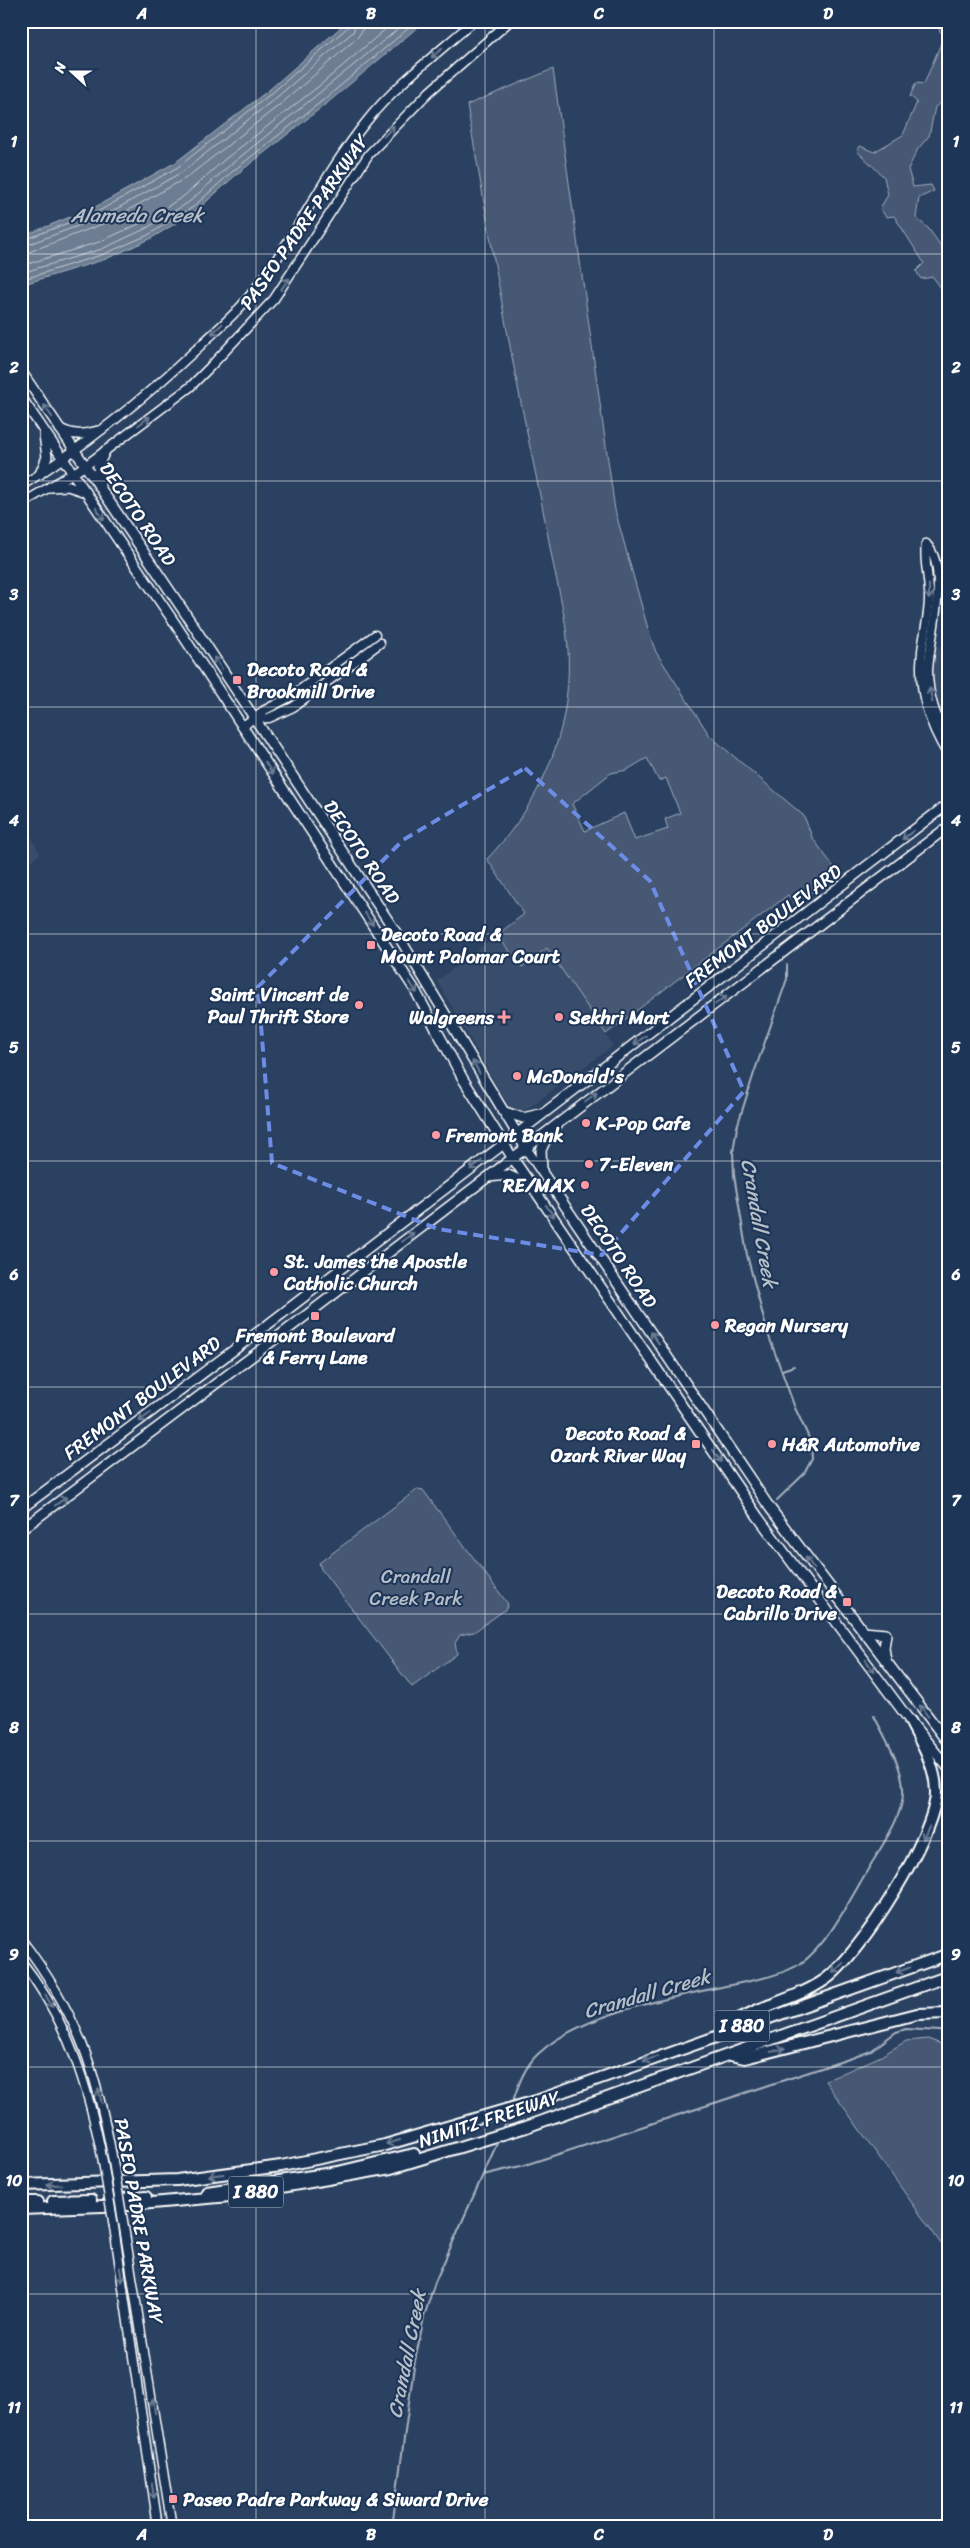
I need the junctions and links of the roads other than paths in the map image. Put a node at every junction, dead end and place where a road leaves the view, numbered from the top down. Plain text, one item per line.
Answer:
1 (474, 21) edge
2 (510, 21) edge
3 (21, 371) edge
4 (21, 397) edge
5 (60, 429) junction
6 (43, 430) junction
7 (98, 431) junction
8 (75, 451) junction
9 (105, 451) junction
10 (63, 459) junction
11 (85, 466) junction
12 (72, 473) junction
13 (40, 474) junction
14 (21, 486) edge
15 (50, 487) junction
16 (101, 490) junction
17 (86, 492) junction
18 (21, 504) edge
19 (375, 635) dead end
20 (380, 643) dead end
21 (254, 719) junction
22 (242, 727) junction
23 (949, 740) edge
24 (949, 758) edge
25 (949, 798) edge
26 (949, 803) edge
27 (938, 812) junction
28 (949, 826) edge
29 (500, 1109) junction
30 (545, 1113) junction
31 (552, 1126) junction
32 (516, 1134) junction
33 (504, 1144) junction
34 (525, 1147) junction
35 (512, 1157) junction
36 (543, 1174) junction
37 (485, 1177) junction
38 (532, 1186) junction
39 (21, 1509) edge
40 (21, 1530) edge
41 (863, 1632) junction
42 (887, 1664) junction
43 (910, 1721) junction
44 (949, 1744) edge
45 (949, 1769) edge
46 (21, 1939) edge
47 (949, 1954) edge
48 (21, 1961) edge
49 (949, 1976) edge
50 (949, 2013) edge
51 (802, 2029) junction
52 (679, 2048) junction
53 (731, 2055) junction
54 (527, 2123) junction
55 (484, 2137) junction
56 (21, 2185) edge
57 (21, 2202) edge
58 (21, 2209) edge
59 (158, 2527) edge
60 (172, 2527) edge

1 -> 7 main road, PASEO PADRE PARKWAY
9 -> 2 main road, PASEO PADRE PARKWAY
5 -> 3 main road, DECOTO ROAD
4 - 6 main road, DECOTO ROAD
5 - 7 main road
5 - 8 main road, DECOTO ROAD
6 - 10 main road, DECOTO ROAD
6 - 13 main road
7 - 8 main road, PASEO PADRE PARKWAY
8 - 10 main road, PASEO PADRE PARKWAY
8 - 11 main road, DECOTO ROAD
9 - 11 main road, PASEO PADRE PARKWAY
9 - 16 main road
10 - 12 main road, DECOTO ROAD
10 - 13 main road, PASEO PADRE PARKWAY
11 - 12 main road, PASEO PADRE PARKWAY
11 - 16 main road, DECOTO ROAD
12 - 15 main road, PASEO PADRE PARKWAY
12 - 17 main road, DECOTO ROAD
13 - 14 main road, PASEO PADRE PARKWAY
15 - 17 main road
15 - 18 main road, PASEO PADRE PARKWAY
21 -> 16 main road, DECOTO ROAD
17 -> 22 main road, DECOTO ROAD
19 - 21 main road
20 - 21 main road
21 - 22 main road
29 -> 21 main road, DECOTO ROAD
22 -> 33 main road, DECOTO ROAD
23 -> 24 main road
25 - 27 main road
26 - 27 main road, FREMONT BOULEVARD
27 -> 30 main road, FREMONT BOULEVARD
31 -> 28 main road, FREMONT BOULEVARD
29 - 30 main road
29 - 32 main road, DECOTO ROAD
30 - 32 main road, FREMONT BOULEVARD
31 - 34 main road, FREMONT BOULEVARD
31 - 36 main road
32 - 33 main road, FREMONT BOULEVARD
32 - 34 main road, DECOTO ROAD
33 - 35 main road, DECOTO ROAD
33 -> 39 main road, FREMONT BOULEVARD
34 - 35 main road, FREMONT BOULEVARD
34 - 36 main road, DECOTO ROAD
35 - 37 main road, FREMONT BOULEVARD
35 - 38 main road, DECOTO ROAD
41 -> 36 main road, DECOTO ROAD
37 - 38 main road
40 -> 37 main road, FREMONT BOULEVARD
38 -> 43 main road, DECOTO ROAD
41 - 42 main road, DECOTO ROAD
41 - 42 main road
44 -> 42 main road, DECOTO ROAD
43 - 45 main road, DECOTO ROAD
43 -> 52 highway
60 -> 46 main road, PASEO PADRE PARKWAY, bridge
47 -> 52 highway, NIMITZ FREEWAY / I 880
48 -> 59 main road, PASEO PADRE PARKWAY, bridge
49 - 51 highway, NIMITZ FREEWAY / I 880
53 -> 50 highway
51 - 53 highway, NIMITZ FREEWAY / I 880
51 - 54 highway, I 880
52 -> 56 highway, NIMITZ FREEWAY / I 880
53 - 54 highway, NIMITZ FREEWAY / I 880
54 - 55 highway, NIMITZ FREEWAY / I 880
55 - 57 highway, I 880
55 - 58 highway, NIMITZ FREEWAY / I 880

